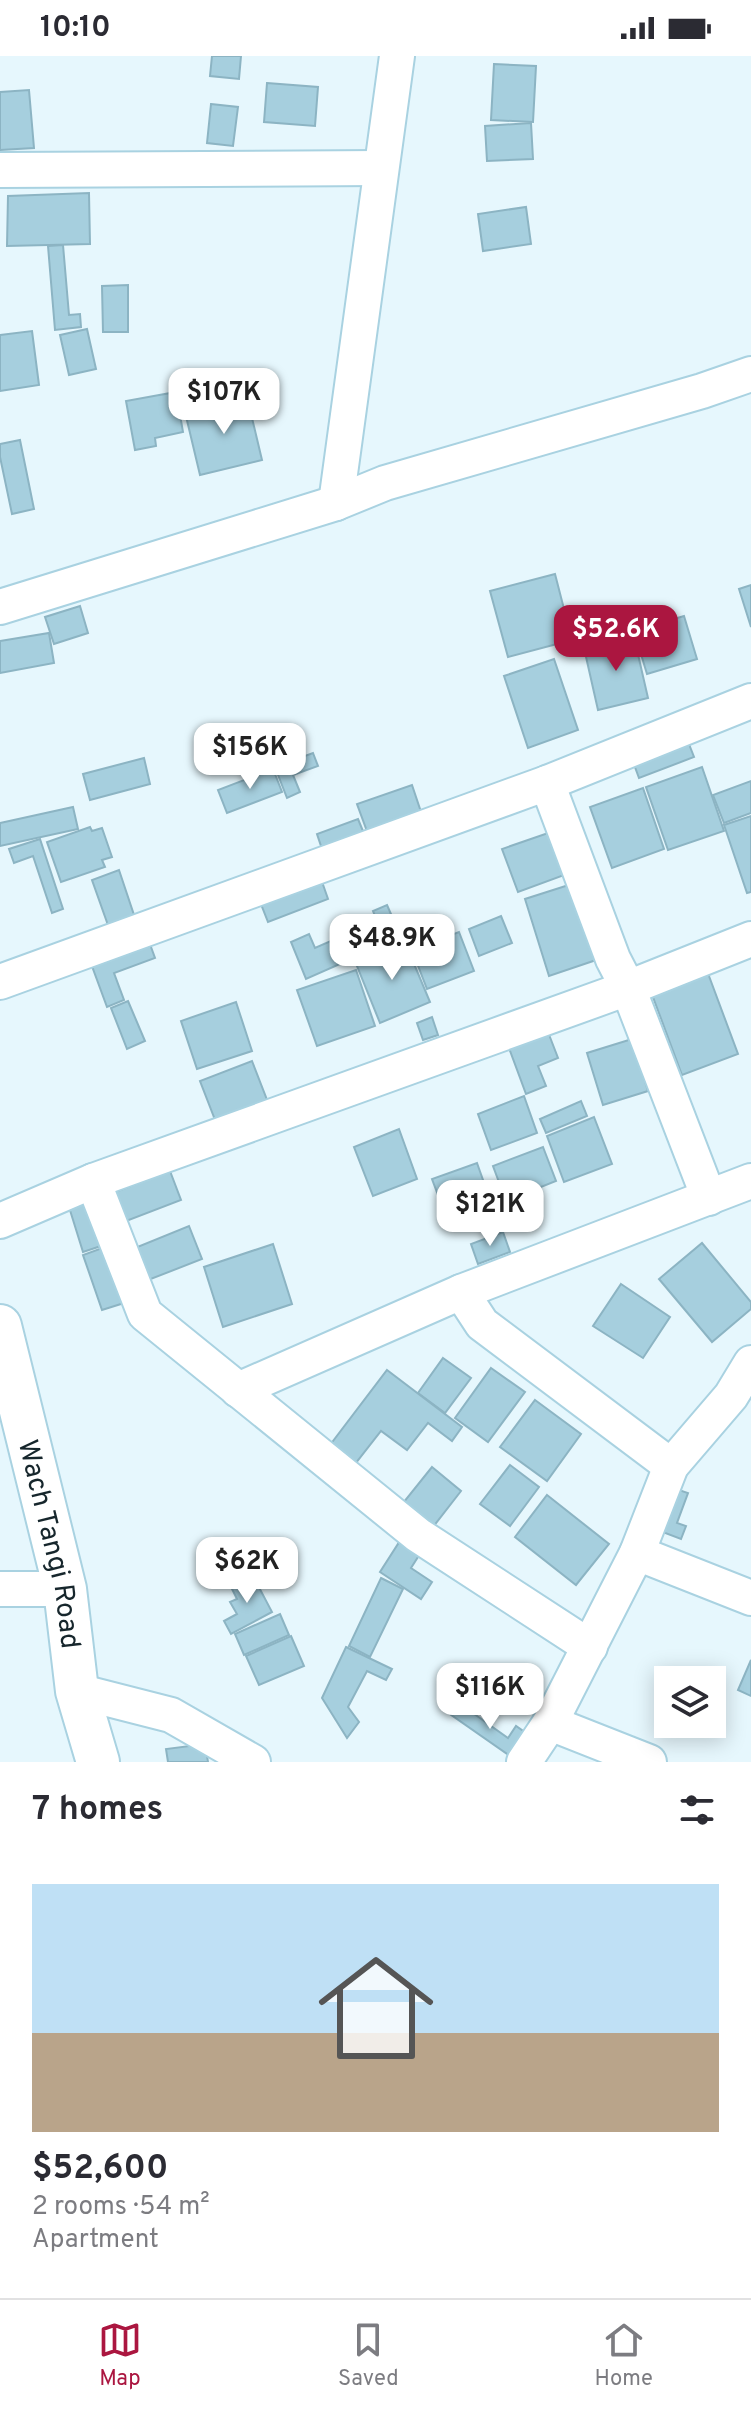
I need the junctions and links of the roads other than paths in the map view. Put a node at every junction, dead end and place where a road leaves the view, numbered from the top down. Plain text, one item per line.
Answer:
1 (397, 56) edge
2 (381, 168) junction
3 (0, 170) edge
4 (751, 374) edge
5 (336, 503) junction
6 (0, 607) edge
7 (751, 701) edge
8 (547, 783) junction
9 (751, 939) edge
10 (0, 982) edge
11 (628, 988) junction
12 (93, 1181) junction
13 (751, 1181) edge
14 (709, 1198) junction
15 (0, 1221) edge
16 (461, 1292) junction
17 (0, 1326) edge
18 (751, 1363) edge
19 (238, 1390) junction
20 (671, 1466) junction
21 (637, 1553) junction
22 (0, 1589) edge
23 (65, 1589) junction
24 (751, 1598) edge
25 (590, 1647) junction
26 (77, 1691) junction
27 (550, 1723) junction
28 (98, 1762) edge
29 (253, 1762) edge
30 (524, 1762) edge
31 (649, 1762) edge

1 - 2 street
2 - 3 street
2 - 5 street
4 - 5 street
5 - 6 street
7 - 8 street
8 - 10 street
8 - 11 street
9 - 11 street
11 - 12 street
11 - 14 street
12 - 15 street
12 - 19 street
13 - 14 street
14 - 16 street
16 - 19 street
16 - 20 street
17 - 23 main road, Wach Tangi Road
18 - 20 street
19 - 25 street
20 - 21 street
21 - 24 street
21 - 25 street
22 - 23 street
23 - 26 main road, Wach Tangi Road
25 - 27 street
26 - 28 main road, Wach Tangi Road
26 - 29 street
27 - 30 street
27 - 31 street

